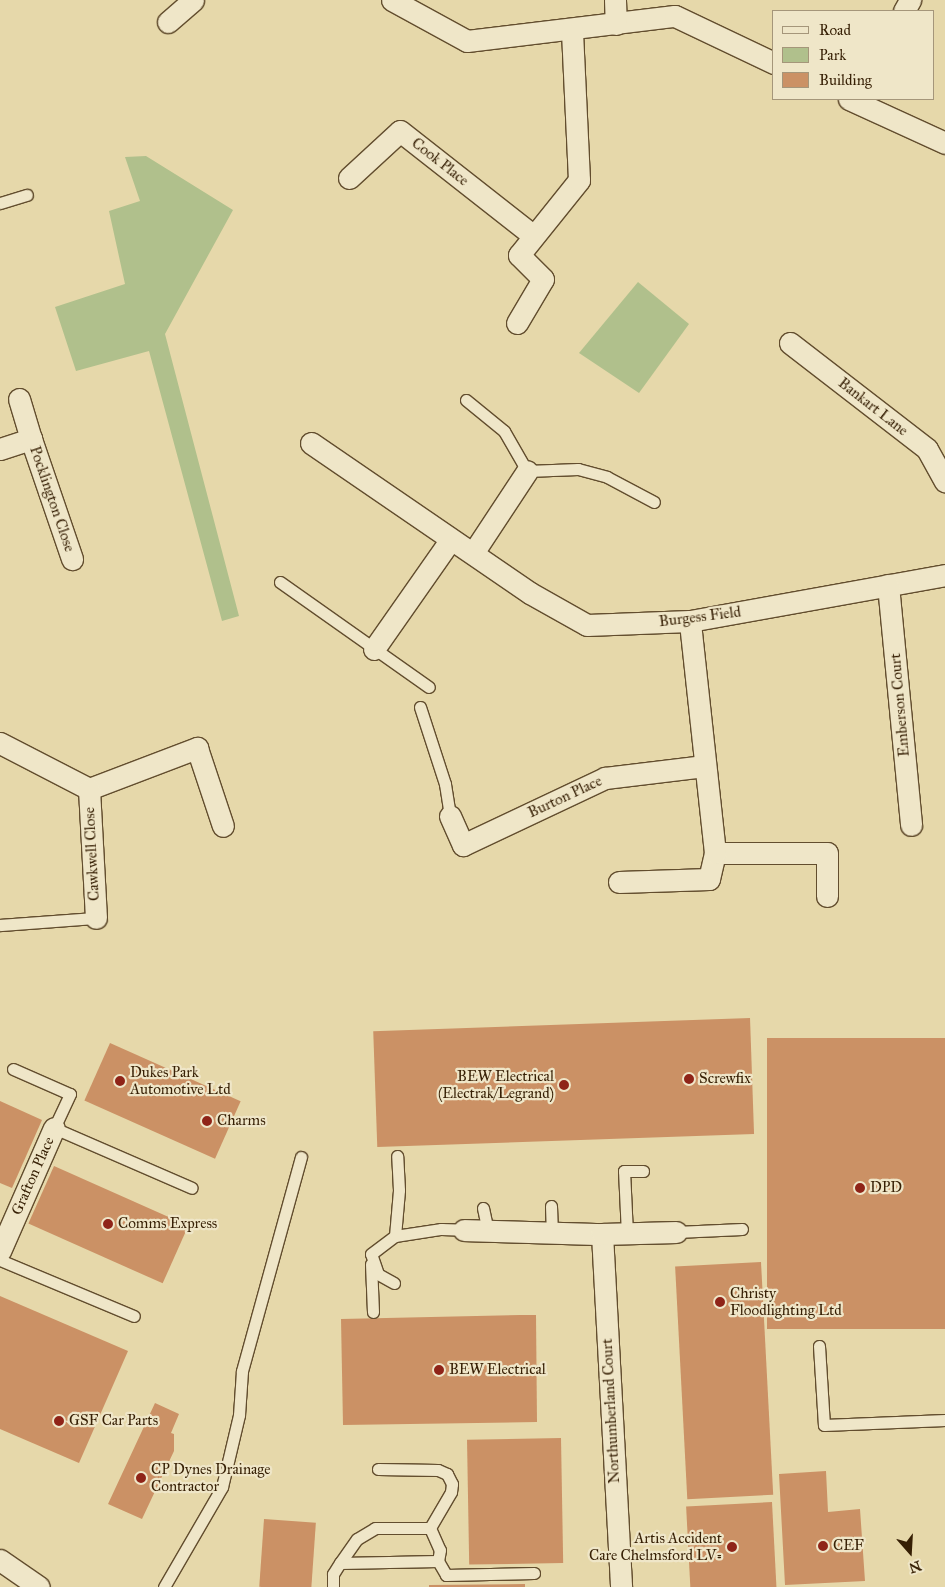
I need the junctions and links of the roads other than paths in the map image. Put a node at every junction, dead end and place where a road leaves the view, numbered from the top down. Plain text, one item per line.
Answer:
1 (193, 0) edge
2 (392, 0) edge
3 (615, 0) edge
4 (168, 22) dead end
5 (616, 24) junction
6 (572, 30) junction
7 (772, 62) edge
8 (858, 101) edge
9 (945, 143) edge
10 (349, 178) dead end
11 (27, 194) dead end
12 (0, 203) edge
13 (534, 236) junction
14 (517, 323) dead end
15 (790, 343) dead end
16 (19, 399) dead end
17 (466, 400) dead end
18 (31, 439) junction
19 (312, 444) dead end
20 (0, 449) edge
21 (527, 471) junction
22 (945, 481) edge
23 (654, 502) dead end
24 (451, 539) junction
25 (473, 554) junction
26 (72, 559) dead end
27 (945, 575) edge
28 (280, 582) dead end
29 (888, 585) junction
30 (690, 621) junction
31 (374, 649) junction
32 (429, 688) dead end
33 (420, 707) dead end
34 (0, 743) edge
35 (704, 766) junction
36 (89, 790) junction
37 (450, 816) joint
38 (911, 825) dead end
39 (223, 826) dead end
40 (715, 853) junction
41 (619, 882) dead end
42 (827, 896) dead end
43 (96, 918) joint
44 (0, 925) edge
45 (13, 1069) dead end
46 (54, 1128) junction
47 (397, 1156) dead end
48 (301, 1157) dead end
49 (643, 1171) dead end
50 (192, 1188) dead end
51 (551, 1206) dead end
52 (482, 1208) dead end
53 (742, 1229) dead end
54 (464, 1230) joint
55 (488, 1231) junction
56 (676, 1232) joint
57 (552, 1233) junction
58 (602, 1234) junction
59 (627, 1234) junction
60 (395, 1236) junction
61 (1, 1250) edge
62 (371, 1254) junction
63 (394, 1283) dead end
64 (373, 1312) dead end
65 (134, 1316) dead end
66 (819, 1346) dead end
67 (945, 1420) edge
68 (378, 1469) dead end
69 (430, 1528) junction
70 (0, 1560) edge
71 (438, 1561) junction
72 (340, 1564) junction
73 (534, 1572) dead end
74 (39, 1587) edge
75 (164, 1587) edge
76 (333, 1587) edge
77 (620, 1587) edge

1 - 4 street
2 - 6 street
3 - 5 street
5 - 6 street
5 - 7 street
6 - 13 street
8 - 9 street
10 - 13 street, Cook Place
11 - 12 lane
13 - 14 street
15 - 22 street, Bankart Lane
16 - 18 street, Pocklington Close
17 - 21 lane
18 - 20 street, Pocklington Close
18 - 26 street, Pocklington Close
19 - 24 street, Burgess Field
21 - 23 lane
21 - 25 street
24 - 25 street, Burgess Field
24 - 31 street
25 - 30 street, Burgess Field
27 - 29 street, Burgess Field
28 - 31 lane
29 - 30 street, Burgess Field
29 - 38 street, Emberson Court
30 - 35 street
31 - 32 lane
33 - 37 lane
34 - 36 street, Cawkwell Close
35 - 37 street, Burton Place
35 - 40 street
36 - 39 street, Cawkwell Close
36 - 43 street, Cawkwell Close
40 - 41 street
40 - 42 street
43 - 44 lane
45 - 46 lane
46 - 50 lane
46 - 61 street, Grafton Place
47 - 60 lane
48 - 75 lane
49 - 59 lane
51 - 57 lane
52 - 55 lane
53 - 56 lane
54 - 55 street
54 - 60 lane
55 - 57 street
56 - 59 street
57 - 58 street
58 - 59 street
58 - 77 street, Northumberland Court
60 - 62 lane
61 - 65 lane
62 - 63 lane
62 - 64 lane
66 - 67 lane
68 - 69 lane
69 - 71 lane
69 - 72 lane
70 - 74 street
71 - 72 lane
71 - 73 lane
72 - 76 lane

